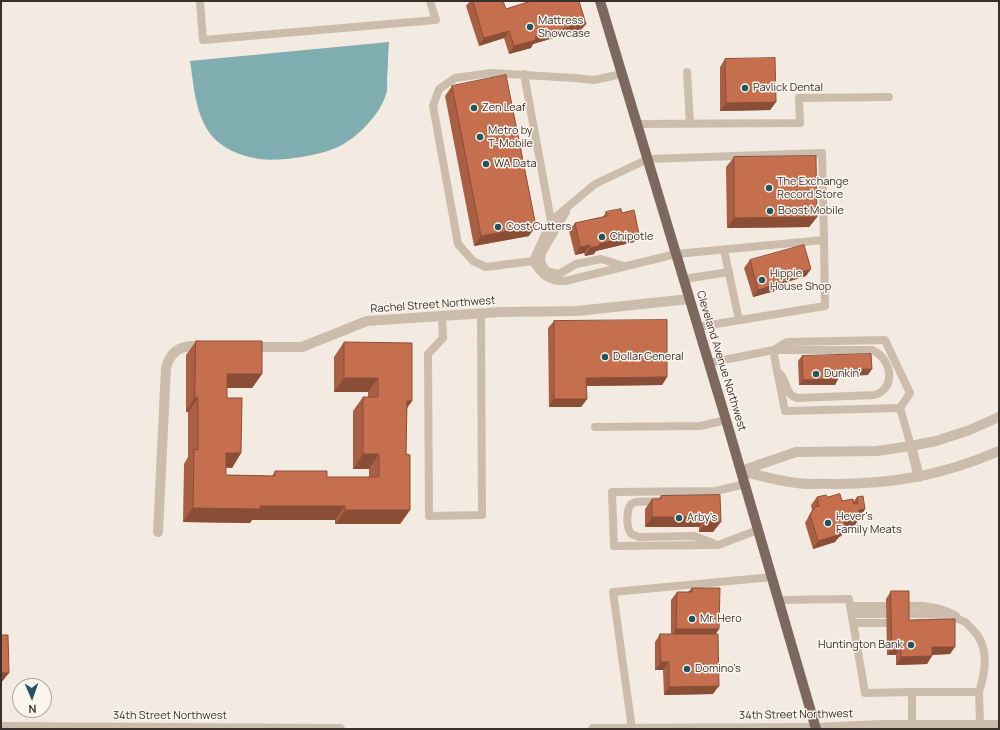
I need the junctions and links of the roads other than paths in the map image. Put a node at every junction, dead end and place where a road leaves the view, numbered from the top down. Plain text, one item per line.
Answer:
1 (200, 1) edge
2 (430, 1) edge
3 (600, 1) edge
4 (687, 72) dead end
5 (524, 74) junction
6 (622, 74) junction
7 (889, 97) dead end
8 (637, 124) junction
9 (690, 124) junction
10 (648, 159) junction
11 (570, 206) junction
12 (552, 221) junction
13 (824, 240) junction
14 (724, 250) junction
15 (676, 254) junction
16 (533, 261) junction
17 (624, 267) junction
18 (729, 272) junction
19 (684, 279) junction
20 (689, 299) junction
21 (481, 314) junction
22 (442, 317) junction
23 (739, 320) junction
24 (698, 327) junction
25 (211, 346) edge
26 (242, 346) edge
27 (773, 350) junction
28 (709, 363) junction
29 (778, 371) junction
30 (900, 408) junction
31 (999, 417) edge
32 (726, 420) junction
33 (595, 427) dead end
34 (911, 446) junction
35 (999, 451) edge
36 (741, 471) junction
37 (919, 477) junction
38 (745, 484) junction
39 (675, 491) junction
40 (758, 530) junction
41 (158, 532) dead end
42 (718, 545) junction
43 (772, 578) junction
44 (778, 600) junction
45 (850, 606) junction
46 (903, 610) edge
47 (852, 619) junction
48 (919, 622) edge
49 (965, 622) junction
50 (912, 692) junction
51 (980, 692) junction
52 (912, 725) junction
53 (980, 725) junction
54 (996, 726) edge
55 (1, 727) edge
56 (881, 727) edge
57 (815, 728) edge
58 (215, 729) edge
59 (340, 729) edge
60 (593, 729) edge
61 (624, 729) edge
62 (632, 729) edge
63 (745, 729) edge

1 - 2 lane
3 - 6 main road, Cleveland Avenue Northwest
4 - 9 lane
5 - 6 lane
5 - 12 lane
5 - 16 lane
6 - 8 main road, Cleveland Avenue Northwest
7 - 9 lane
8 - 9 lane
8 - 10 main road, Cleveland Avenue Northwest
10 - 11 lane
10 - 13 lane
10 - 15 main road, Cleveland Avenue Northwest
11 - 12 lane
11 - 17 lane
12 - 16 lane
13 - 14 lane
13 - 23 lane
14 - 15 lane
14 - 18 lane
15 - 17 lane
15 - 19 main road, Cleveland Avenue Northwest
16 - 17 lane
18 - 19 lane
18 - 23 lane
19 - 20 main road, Cleveland Avenue Northwest
20 - 21 street, Rachel Street Northwest
20 - 24 main road, Cleveland Avenue Northwest
21 - 22 street, Rachel Street Northwest
21 - 22 lane
22 - 26 street, Rachel Street Northwest
23 - 24 lane
24 - 28 main road, Cleveland Avenue Northwest
25 - 41 street
27 - 28 lane
27 - 29 lane
27 - 29 lane
27 - 30 lane
28 - 32 main road, Cleveland Avenue Northwest
29 - 30 lane
30 - 34 lane
31 - 34 street
32 - 33 lane
32 - 36 main road, Cleveland Avenue Northwest
34 - 36 street
34 - 37 street
35 - 37 street
36 - 37 street
36 - 38 main road, Cleveland Avenue Northwest
38 - 39 lane
38 - 40 main road, Cleveland Avenue Northwest
39 - 42 lane
39 - 42 lane
40 - 42 lane
40 - 43 main road, Cleveland Avenue Northwest
43 - 44 main road, Cleveland Avenue Northwest
43 - 62 lane
44 - 45 lane
44 - 57 main road, Cleveland Avenue Northwest
45 - 47 lane
45 - 47 lane
46 - 49 lane
47 - 50 lane
48 - 49 lane
49 - 51 lane
50 - 51 lane
50 - 52 lane
51 - 53 lane
52 - 53 street, 34th Street Northwest
52 - 56 street, 34th Street Northwest
53 - 54 street, 34th Street Northwest
55 - 58 street, 34th Street Northwest
56 - 57 street, 34th Street Northwest
57 - 63 street, 34th Street Northwest
58 - 59 street, 34th Street Northwest
60 - 61 street, 34th Street Northwest
61 - 62 street, 34th Street Northwest
62 - 63 street, 34th Street Northwest

